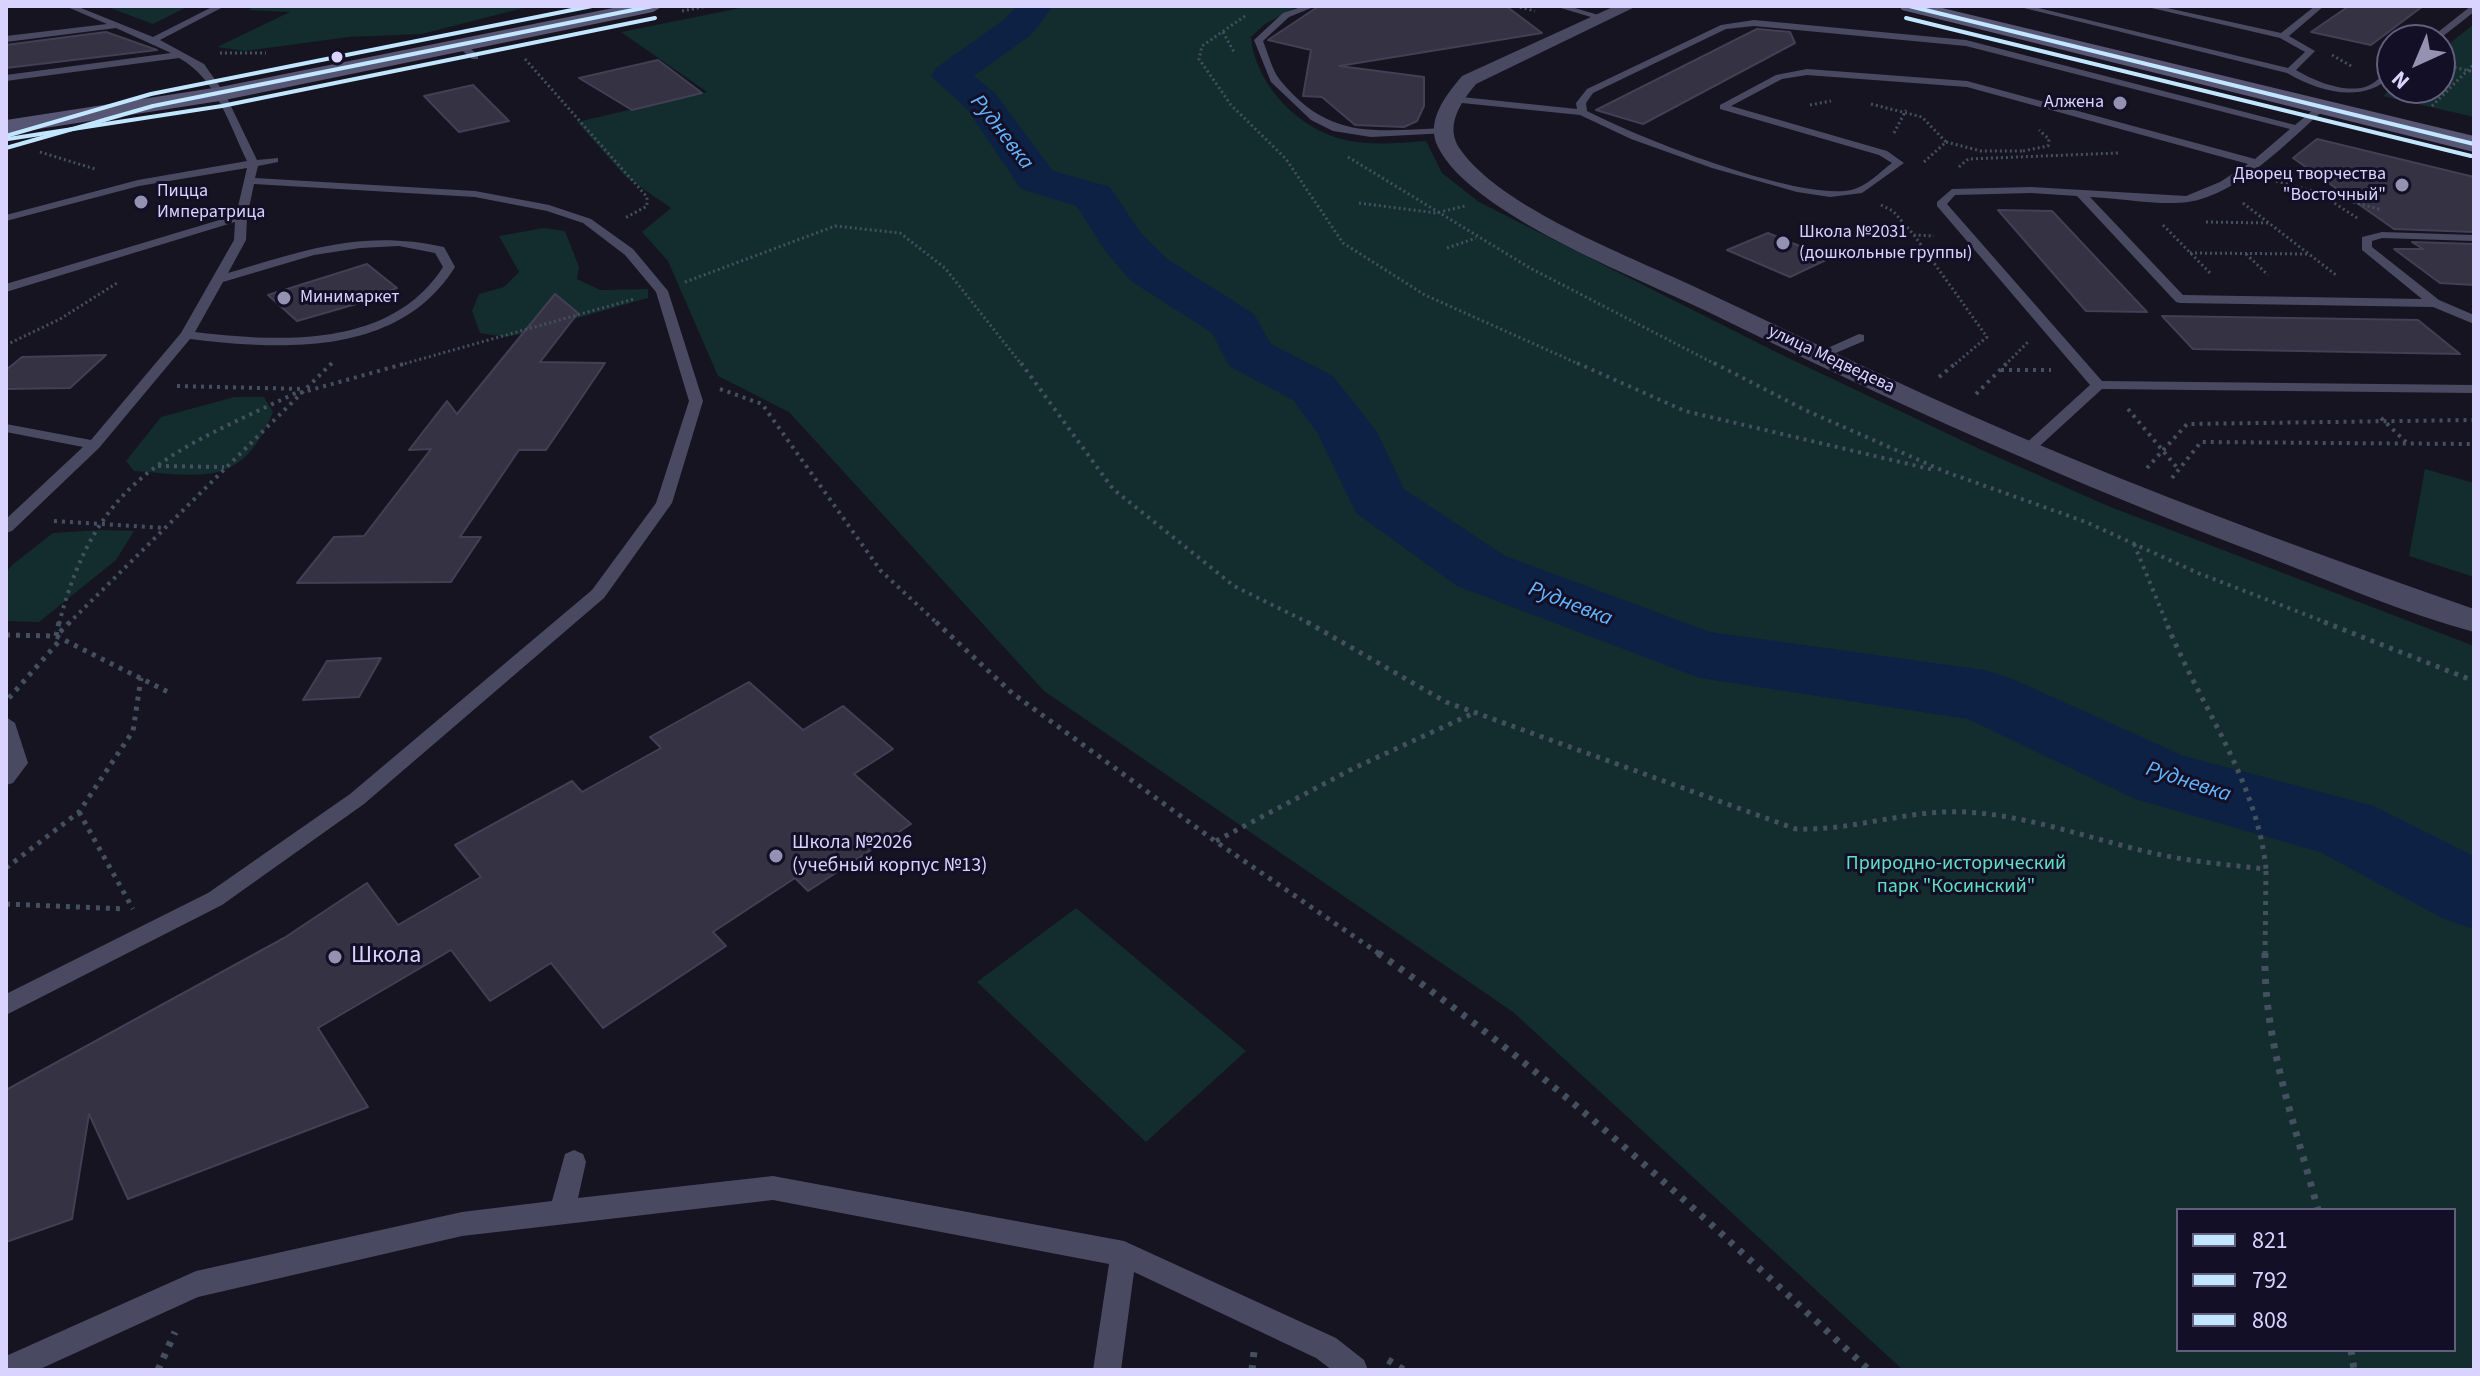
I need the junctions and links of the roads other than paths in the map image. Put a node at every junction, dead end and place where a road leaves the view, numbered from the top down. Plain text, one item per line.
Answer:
1 (69, 6) edge
2 (221, 6) edge
3 (653, 6) edge
4 (1312, 6) edge
5 (1558, 6) edge
6 (1629, 6) edge
7 (1909, 6) edge
8 (2020, 6) edge
9 (2147, 6) edge
10 (2320, 6) edge
11 (2474, 8) edge
12 (1601, 17) junction
13 (2453, 24) edge
14 (117, 25) junction
15 (1997, 28) junction
16 (2283, 36) junction
17 (6, 39) edge
18 (153, 40) junction
19 (1966, 43) junction
20 (179, 55) junction
21 (2290, 71) junction
22 (6, 78) edge
23 (2376, 84) edge
24 (220, 94) junction
25 (1452, 99) junction
26 (153, 106) junction
27 (2321, 108) junction
28 (1582, 112) junction
29 (6, 127) edge
30 (2296, 128) junction
31 (1444, 131) junction
32 (2474, 144) edge
33 (18, 149) edge
34 (274, 160) dead end
35 (2254, 162) junction
36 (253, 163) junction
37 (250, 181) junction
38 (2082, 195) junction
39 (241, 217) junction
40 (6, 218) edge
41 (2474, 238) edge
42 (221, 279) junction
43 (6, 288) edge
44 (2435, 303) junction
45 (2474, 320) edge
46 (187, 335) junction
47 (1859, 338) dead end
48 (1819, 355) junction
49 (2102, 385) junction
50 (2474, 389) edge
51 (6, 428) edge
52 (94, 445) junction
53 (2027, 450) junction
54 (6, 528) edge
55 (2474, 621) edge
56 (6, 723) edge
57 (6, 778) edge
58 (6, 1005) edge
59 (574, 1162) dead end
60 (562, 1212) junction
61 (1124, 1254) junction
62 (7, 1370) edge
63 (1107, 1370) edge
64 (1354, 1370) edge

1 - 14 lane
2 - 18 lane
3 - 24 street
4 - 31 lane
5 - 12 lane
6 - 12 street
7 - 15 street
8 - 21 lane
9 - 16 lane
10 - 16 lane
11 - 13 lane
12 - 25 street
14 - 17 lane
14 - 18 lane
15 - 19 lane
15 - 27 street
16 - 21 lane
18 - 20 lane
19 - 28 lane
19 - 30 lane
20 - 22 lane
20 - 24 lane
21 - 23 lane
24 - 26 street
24 - 36 lane
25 - 28 lane
25 - 31 street
26 - 29 street
26 - 33 street
27 - 30 lane
27 - 32 street
28 - 35 lane
30 - 35 lane
31 - 48 street, улица Медведева
34 - 36 lane
35 - 38 lane
36 - 37 lane
36 - 40 lane
37 - 39 lane
37 - 58 lane
38 - 44 lane
38 - 49 lane
39 - 42 lane
39 - 43 lane
41 - 44 lane
42 - 46 lane
42 - 46 lane
44 - 45 lane
46 - 52 lane
47 - 48 lane
48 - 53 street, улица Медведева
49 - 50 lane
49 - 53 lane
51 - 52 lane
52 - 54 lane
53 - 55 street, улица Медведева
56 - 57 lane
59 - 60 lane
60 - 61 lane
60 - 62 lane
61 - 63 lane
61 - 64 lane

